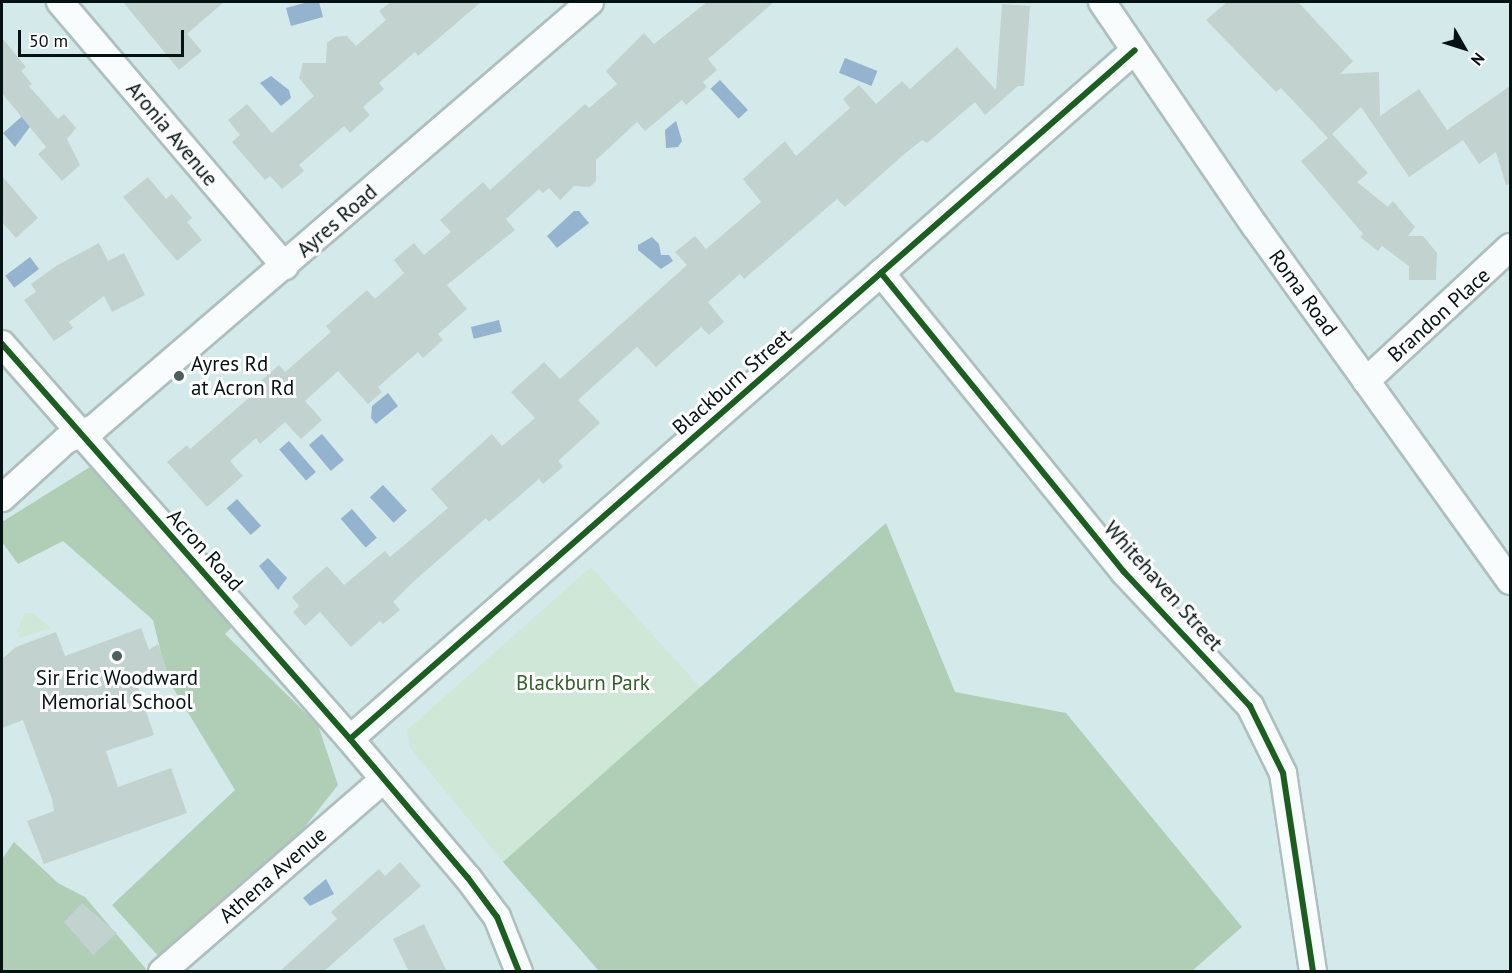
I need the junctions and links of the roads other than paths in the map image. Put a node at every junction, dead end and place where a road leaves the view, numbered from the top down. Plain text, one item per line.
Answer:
1 (60, 2) edge
2 (590, 2) edge
3 (1102, 2) edge
4 (1135, 50) junction
5 (1510, 247) edge
6 (285, 266) junction
7 (881, 273) junction
8 (2, 344) edge
9 (1366, 381) junction
10 (80, 434) junction
11 (2, 498) edge
12 (1510, 581) edge
13 (350, 739) junction
14 (384, 779) junction
15 (162, 972) edge
16 (519, 972) edge
17 (1313, 972) edge

1 - 6 street, Aronia Avenue
2 - 6 street, Ayres Road
3 - 4 street, Roma Road
4 - 7 street, Blackburn Street
4 - 9 street, Roma Road
5 - 9 street, Brandon Place
6 - 10 street, Ayres Road
7 - 13 street, Blackburn Street
7 - 17 street, Whitehaven Street
8 - 10 street, Acron Road
9 - 12 street, Roma Road
10 - 11 street, Ayres Road
10 - 13 street, Acron Road
13 - 14 street, Acron Road
14 - 15 street, Athena Avenue
14 - 16 street, Acron Road

